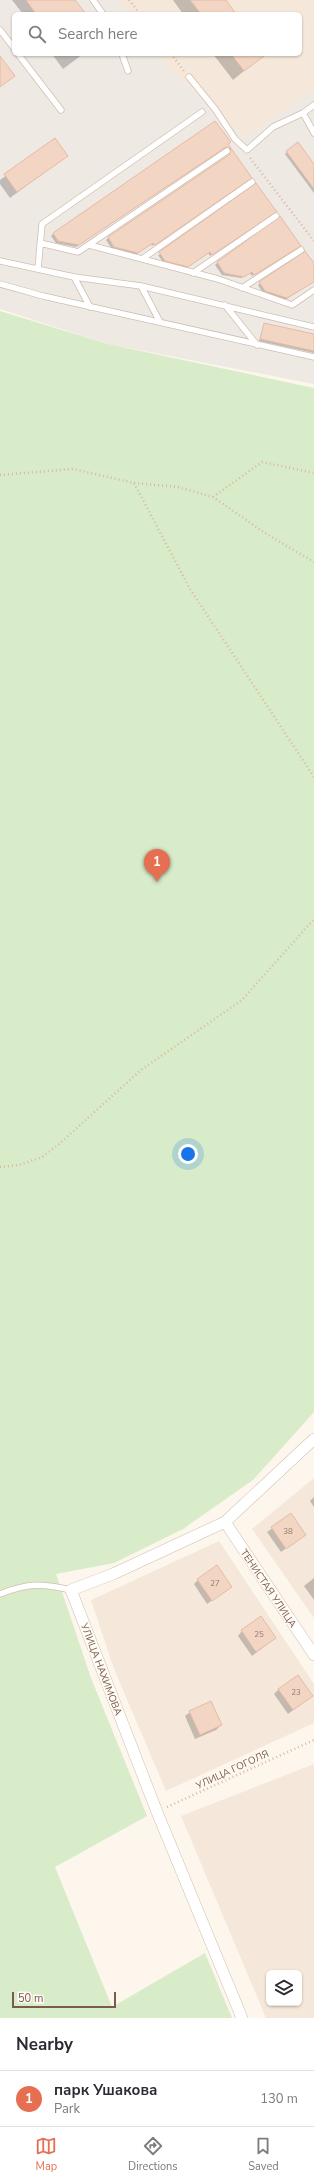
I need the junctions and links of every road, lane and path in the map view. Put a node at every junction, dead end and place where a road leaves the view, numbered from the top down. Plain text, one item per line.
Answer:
1 (93, 0) edge
2 (129, 0) edge
3 (102, 12) edge
4 (138, 12) edge
5 (0, 30) edge
6 (12, 45) edge
7 (20, 56) edge
8 (123, 56) edge
9 (173, 56) edge
10 (128, 71) dead end
11 (189, 77) joint
12 (314, 105) edge
13 (61, 110) dead end
14 (202, 112) dead end
15 (303, 113) junction
16 (314, 133) edge
17 (247, 150) junction
18 (227, 151) dead end
19 (252, 182) dead end
20 (276, 216) dead end
21 (314, 241) edge
22 (40, 242) junction
23 (89, 245) junction
24 (301, 250) dead end
25 (142, 260) junction
26 (0, 261) edge
27 (38, 269) junction
28 (193, 273) junction
29 (74, 277) junction
30 (0, 284) edge
31 (142, 286) junction
32 (242, 288) junction
33 (314, 290) edge
34 (225, 305) junction
35 (90, 307) junction
36 (160, 322) junction
37 (314, 327) edge
38 (257, 345) junction
39 (314, 357) edge
40 (314, 473) edge
41 (0, 475) edge
42 (134, 483) junction
43 (213, 497) junction
44 (314, 562) edge
45 (314, 778) edge
46 (314, 919) edge
47 (0, 1167) edge
48 (314, 1439) edge
49 (225, 1522) junction
50 (71, 1590) junction
51 (0, 1594) edge
52 (314, 1655) edge
53 (314, 1740) edge
54 (157, 1812) junction
55 (242, 2018) edge

1 - 3 lane
2 - 4 path
5 - 6 lane
7 - 13 lane
8 - 10 lane
9 - 11 path
11 - 17 lane
12 - 15 lane
14 - 22 lane
15 - 16 lane
15 - 17 lane
17 - 21 path
18 - 23 lane
19 - 25 lane
20 - 28 lane
22 - 23 lane
22 - 27 lane
23 - 25 lane
24 - 32 lane
25 - 28 lane
26 - 27 lane
27 - 29 lane
28 - 32 lane
29 - 31 lane
29 - 35 lane
30 - 35 lane
31 - 34 lane
31 - 36 lane
32 - 33 lane
34 - 37 lane
34 - 38 lane
35 - 36 lane
36 - 38 lane
38 - 39 lane
40 - 43 path
41 - 42 path
42 - 43 path
42 - 45 path
43 - 44 path
46 - 47 path
48 - 49 street
49 - 50 street
49 - 52 street, ТЕНИСТАЯ УЛИЦА
50 - 51 lane
50 - 54 street, УЛИЦА НАХИМОВА
53 - 54 path, УЛИЦА ГОГОЛЯ
54 - 55 street, УЛИЦА НАХИМОВА

